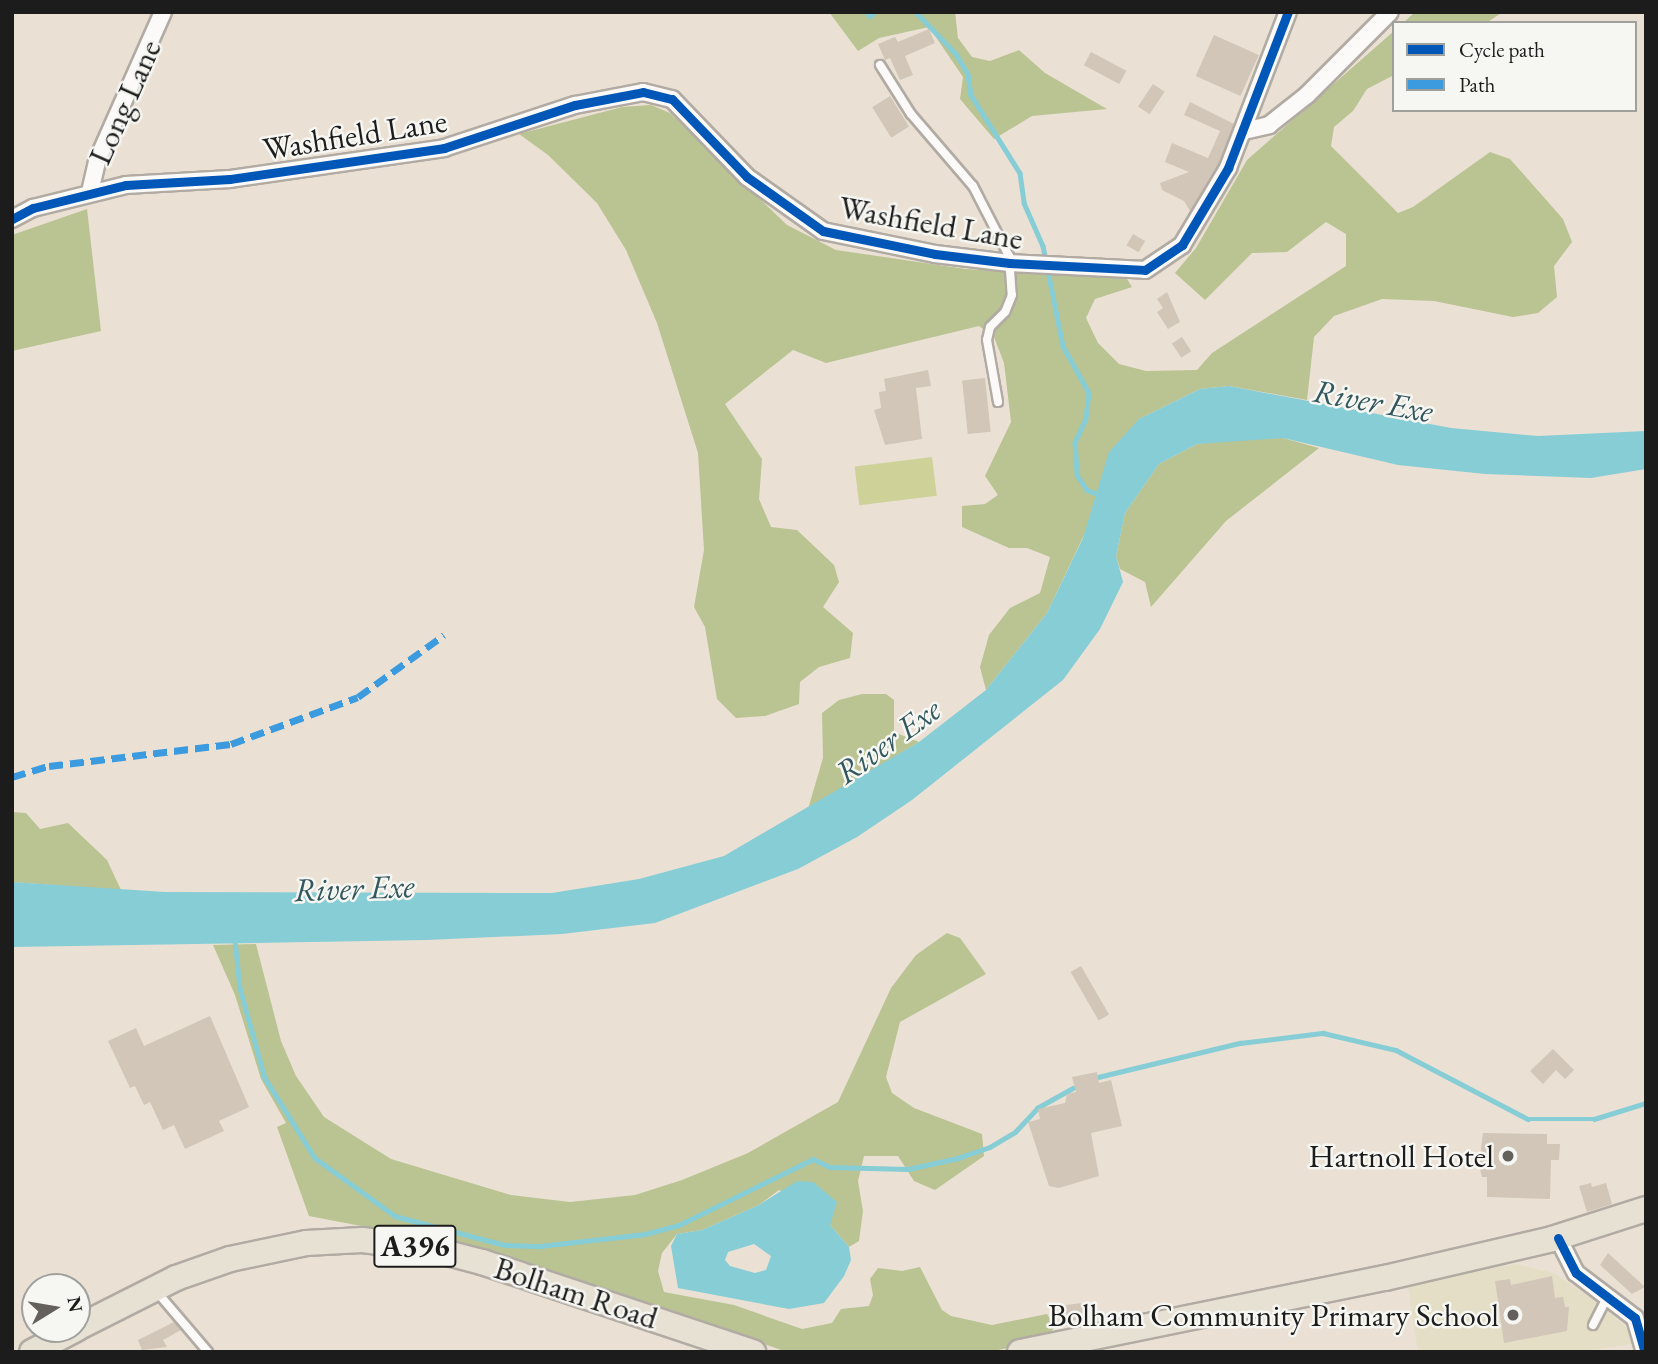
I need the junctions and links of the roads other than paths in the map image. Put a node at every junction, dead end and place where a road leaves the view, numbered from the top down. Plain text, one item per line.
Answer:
1 (163, 12) edge
2 (1390, 12) edge
3 (1285, 14) edge
4 (880, 65) dead end
5 (1244, 131) junction
6 (90, 192) junction
7 (12, 219) edge
8 (1009, 263) junction
9 (998, 402) dead end
10 (1646, 1209) edge
11 (1558, 1238) junction
12 (155, 1289) junction
13 (1608, 1296) junction
14 (91, 1321) edge
15 (1593, 1325) dead end
16 (1643, 1326) edge
17 (49, 1343) edge
18 (32, 1352) edge
19 (208, 1352) edge
20 (753, 1352) edge
21 (1020, 1352) edge
22 (1645, 1352) edge

1 - 6 street, Long Lane
2 - 5 street
3 - 5 street, Washfield Lane
4 - 8 lane
5 - 8 street, Washfield Lane
6 - 7 street, Washfield Lane
6 - 8 street, Washfield Lane
8 - 9 lane
10 - 11 main road
11 - 13 street
11 - 21 main road
12 - 14 main road, Bolham Road / A396
12 - 19 lane
12 - 20 main road, Bolham Road / A396
13 - 15 lane
13 - 16 street
16 - 22 street
17 - 18 main road, Bolham Road / A396

